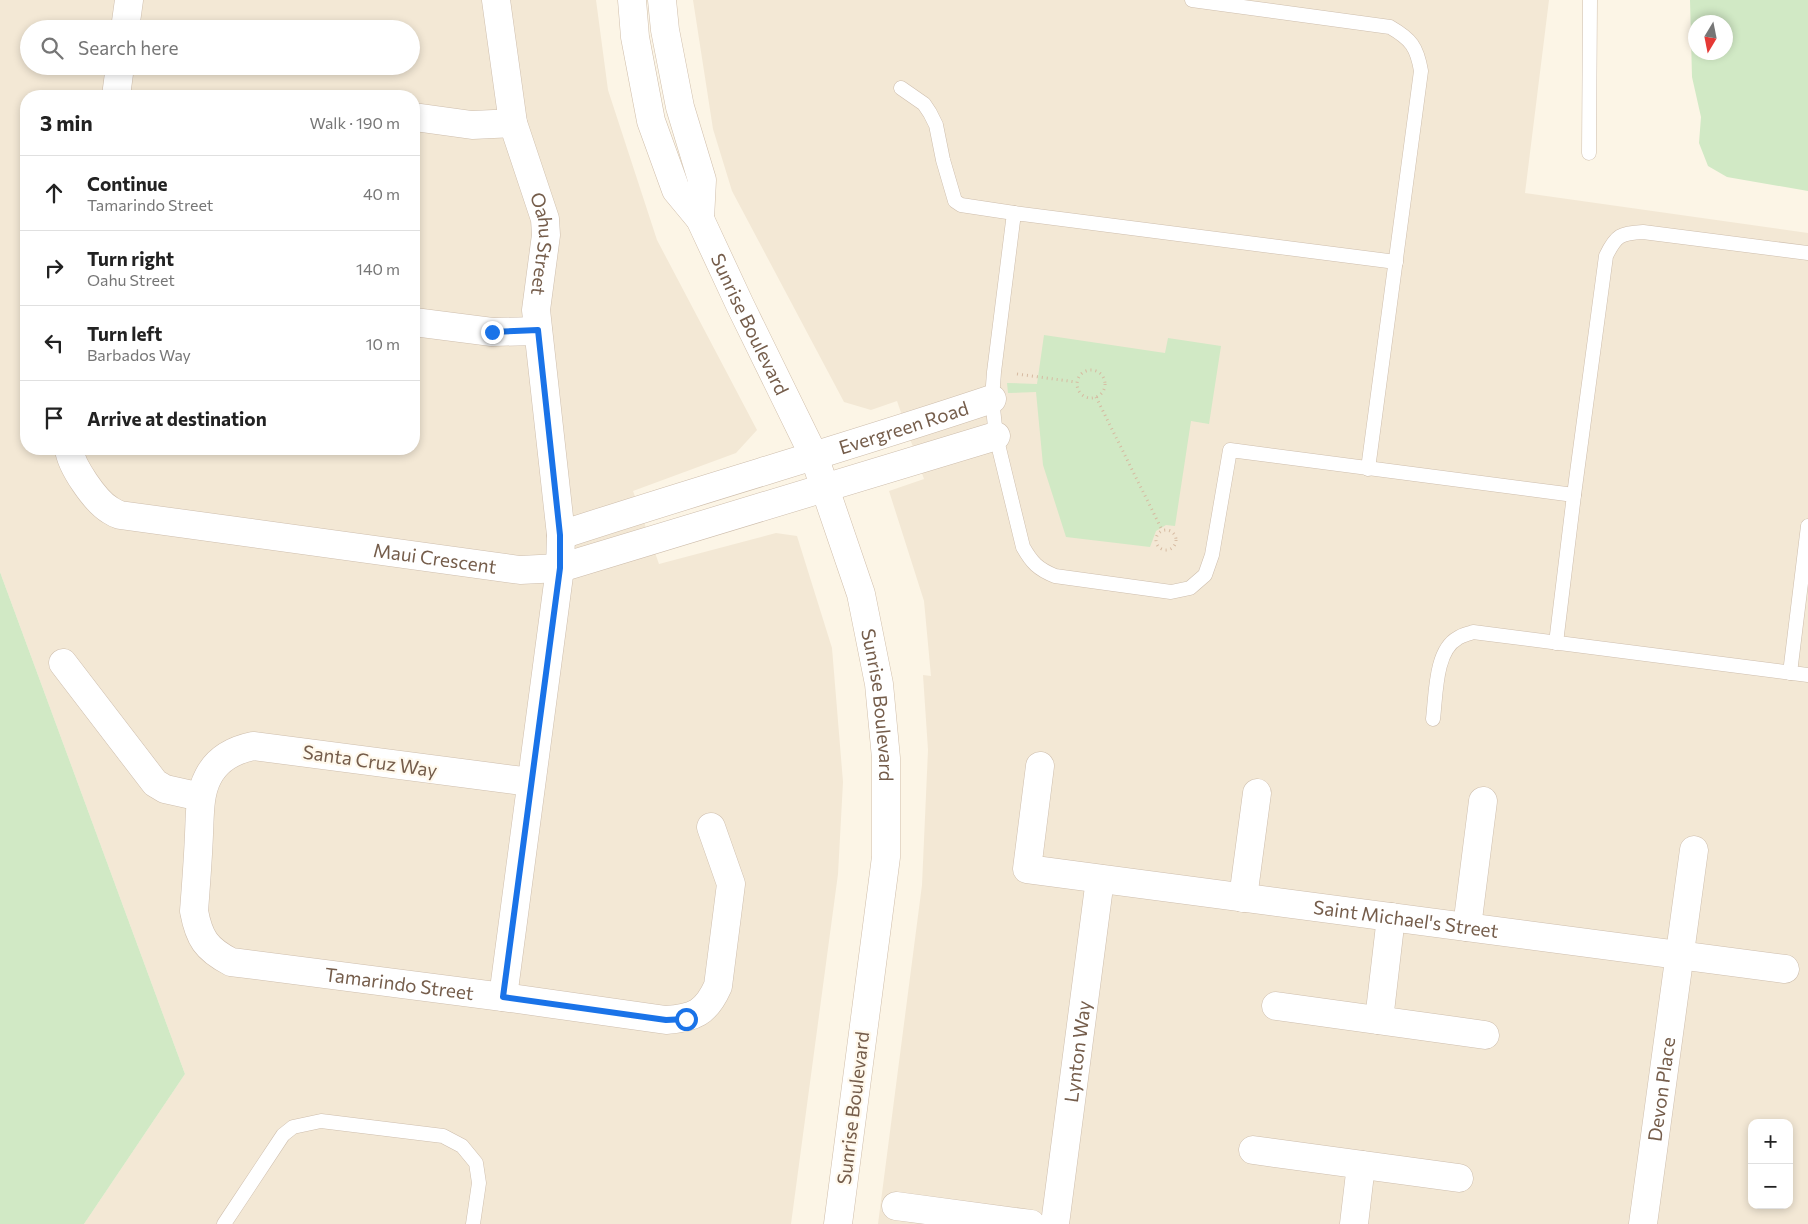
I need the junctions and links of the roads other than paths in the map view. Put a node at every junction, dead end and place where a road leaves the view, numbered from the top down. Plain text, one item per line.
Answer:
1 (128, 0) edge
2 (496, 0) edge
3 (632, 0) edge
4 (662, 0) edge
5 (1192, 0) edge
6 (1590, 0) edge
7 (126, 20) edge
8 (119, 75) edge
9 (902, 88) dead end
10 (117, 90) edge
11 (420, 118) edge
12 (513, 123) junction
13 (1589, 153) dead end
14 (1014, 213) junction
15 (700, 218) junction
16 (1808, 254) edge
17 (1396, 262) junction
18 (420, 323) edge
19 (538, 330) junction
20 (992, 399) junction
21 (996, 436) junction
22 (71, 455) edge
23 (814, 456) junction
24 (1368, 468) junction
25 (825, 488) junction
26 (1574, 495) junction
27 (1808, 526) edge
28 (560, 535) junction
29 (560, 568) junction
30 (1556, 643) junction
31 (63, 663) dead end
32 (1790, 673) junction
33 (1808, 675) edge
34 (1433, 718) dead end
35 (215, 766) joint
36 (1040, 766) dead end
37 (531, 782) junction
38 (1257, 794) dead end
39 (202, 797) junction
40 (1483, 801) dead end
41 (711, 827) dead end
42 (1694, 850) dead end
43 (1100, 878) junction
44 (1243, 898) junction
45 (1391, 917) junction
46 (1466, 927) junction
47 (1680, 955) junction
48 (1785, 969) dead end
49 (503, 997) junction
50 (1276, 1006) dead end
51 (1379, 1020) junction
52 (1485, 1035) dead end
53 (1253, 1150) dead end
54 (1361, 1165) junction
55 (1459, 1178) dead end
56 (896, 1206) dead end
57 (986, 1221) edge
58 (224, 1224) edge
59 (473, 1224) edge
60 (838, 1224) edge
61 (1031, 1224) edge
62 (1055, 1224) edge
63 (1354, 1224) edge
64 (1643, 1224) edge

1 - 7 street
2 - 12 street, Oahu Street
3 - 15 street, Sunrise Boulevard
4 - 15 street, Sunrise Boulevard
5 - 17 lane
6 - 13 lane
8 - 10 street
9 - 14 lane
11 - 12 street
12 - 19 street, Oahu Street
14 - 17 lane
14 - 20 lane
15 - 23 street, Sunrise Boulevard
16 - 26 lane
17 - 24 lane
18 - 19 street
19 - 28 street, Oahu Street
20 - 21 lane
20 - 23 street, Evergreen Road
21 - 24 lane
21 - 25 street, Evergreen Road
22 - 29 street, Maui Crescent
23 - 25 street, Sunrise Boulevard
23 - 28 street
24 - 26 lane
25 - 29 street, Maui Crescent
25 - 60 street, Sunrise Boulevard
26 - 30 lane
27 - 32 lane
28 - 29 street, Oahu Street
29 - 37 street, Oahu Street
30 - 32 lane
30 - 34 lane
31 - 39 street
32 - 33 lane
35 - 37 street, Santa Cruz Way
35 - 39 street, Tamarindo Street
36 - 43 street, Saint Michael's Street
37 - 49 street, Oahu Street
38 - 44 street
39 - 49 street, Tamarindo Street
40 - 46 street
41 - 49 street, Tamarindo Street
42 - 47 street, Devon Place
43 - 44 street, Saint Michael's Street
43 - 62 street, Lynton Way
44 - 45 street, Saint Michael's Street
45 - 46 street, Saint Michael's Street
45 - 51 street
46 - 47 street, Saint Michael's Street
47 - 48 street, Saint Michael's Street
47 - 64 street, Devon Place
50 - 51 street
51 - 52 street
53 - 54 street
54 - 55 street
54 - 63 street
56 - 57 street
57 - 61 street
58 - 59 lane

